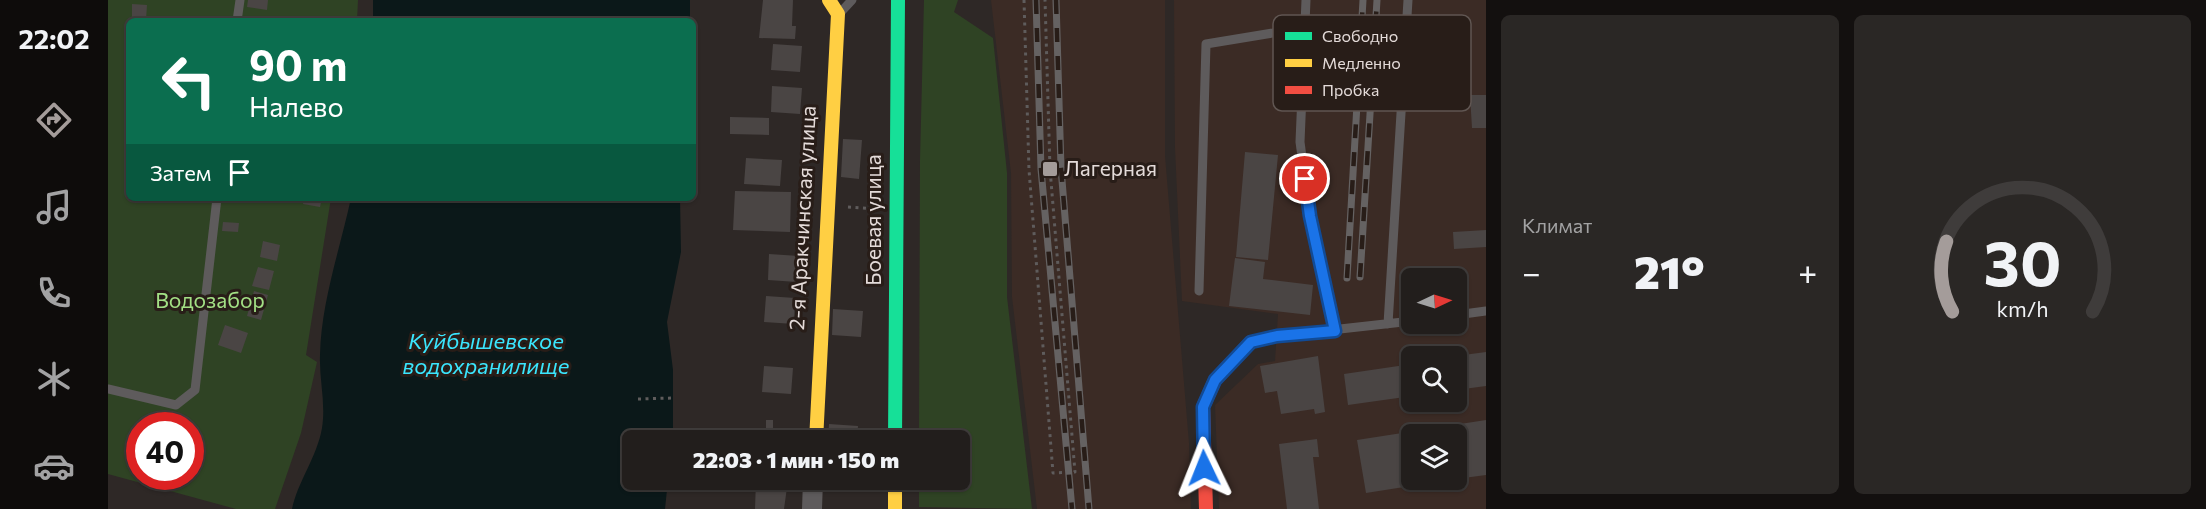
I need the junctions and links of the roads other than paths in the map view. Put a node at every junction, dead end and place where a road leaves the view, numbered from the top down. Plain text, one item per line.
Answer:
1 (240, 0) edge
2 (828, 0) edge
3 (852, 0) edge
4 (898, 0) edge
5 (1306, 0) edge
6 (1408, 0) edge
7 (838, 14) junction
8 (1305, 15) edge
9 (1407, 15) edge
10 (237, 18) edge
11 (1273, 33) edge
12 (1301, 111) edge
13 (1401, 111) edge
14 (217, 201) edge
15 (1199, 291) dead end
16 (1486, 311) edge
17 (1467, 314) edge
18 (1401, 322) edge
19 (1388, 324) junction
20 (1335, 331) junction
21 (1251, 342) joint
22 (108, 389) edge
23 (817, 430) edge
24 (895, 430) edge
25 (813, 490) edge
26 (895, 490) edge
27 (812, 509) edge
28 (895, 509) edge
29 (1206, 509) edge

1 - 10 lane
2 - 7 street
3 - 7 lane
4 - 24 street, Боевая улица
5 - 8 lane
6 - 9 lane
7 - 23 street, 2-я Аракчинская улица
11 - 15 lane
12 - 20 lane
13 - 19 lane
14 - 22 lane
16 - 17 lane
18 - 19 lane
19 - 20 lane
20 - 21 lane
21 - 29 street
25 - 27 street
26 - 28 street

